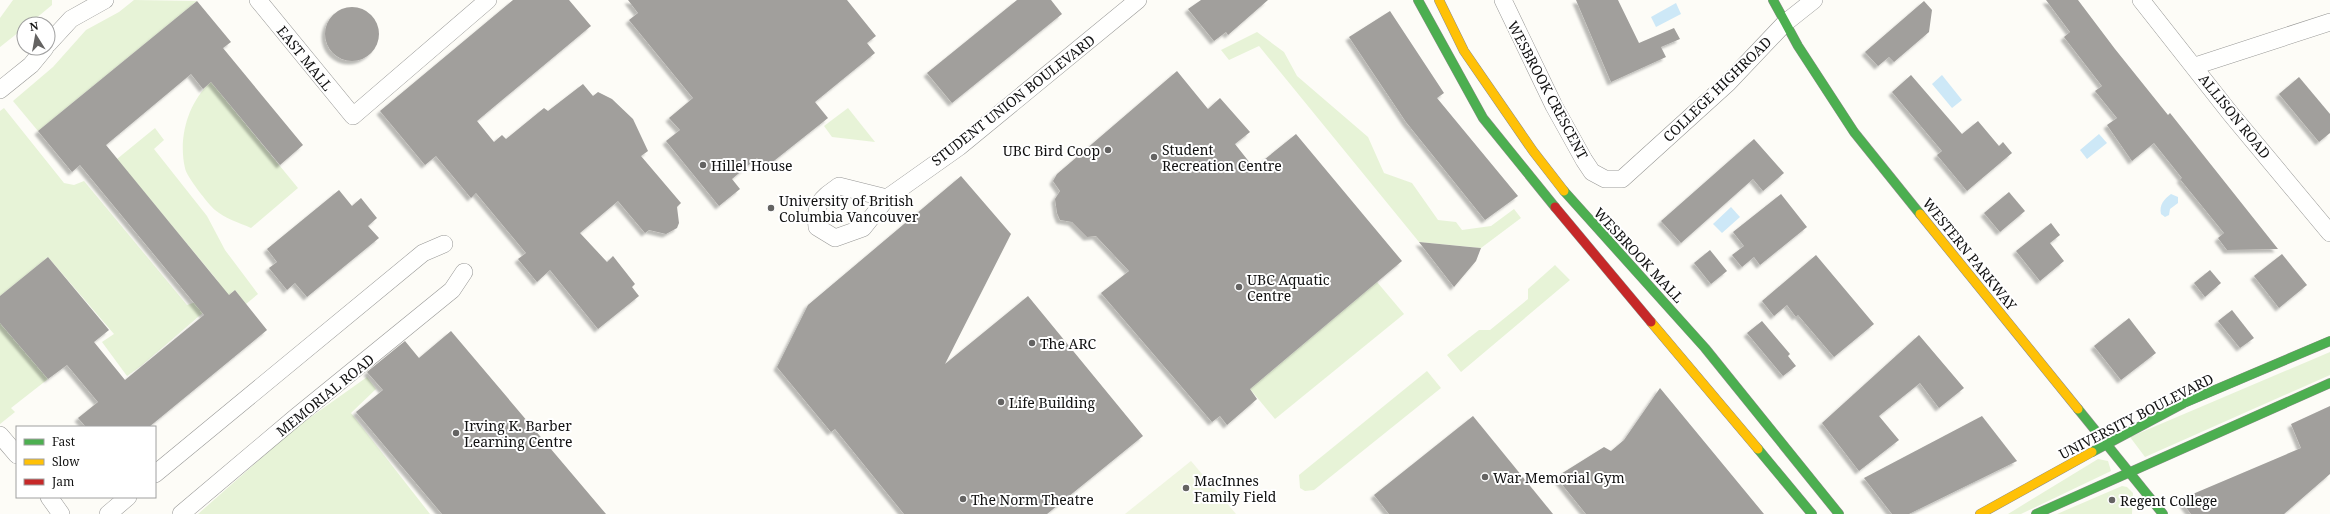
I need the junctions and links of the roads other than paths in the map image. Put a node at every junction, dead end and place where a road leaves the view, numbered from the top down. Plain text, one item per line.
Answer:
1 (105, 0) edge
2 (258, 0) edge
3 (488, 0) edge
4 (1138, 0) edge
5 (1418, 0) edge
6 (1438, 0) edge
7 (1503, 0) edge
8 (1773, 0) edge
9 (1814, 0) edge
10 (2140, 0) edge
11 (2330, 22) edge
12 (1785, 23) junction
13 (56, 36) edge
14 (39, 56) edge
15 (2195, 66) junction
16 (0, 90) edge
17 (1622, 179) joint
18 (887, 198) dead end
19 (2330, 233) edge
20 (444, 244) dead end
21 (464, 272) dead end
22 (2330, 341) edge
23 (2330, 384) edge
24 (0, 434) edge
25 (2107, 443) junction
26 (16, 454) edge
27 (156, 473) edge
28 (2130, 473) junction
29 (50, 498) edge
30 (127, 498) edge
31 (61, 514) edge
32 (108, 514) edge
33 (181, 514) edge
34 (1812, 514) edge
35 (1839, 514) edge
36 (1980, 514) edge
37 (2036, 514) edge
38 (2163, 514) edge

1 - 13 street
2 - 3 street, EAST MALL
4 - 18 street, STUDENT UNION BOULEVARD
5 - 34 main road
6 - 35 main road, WESBROOK MALL
7 - 17 street, WESBROOK CRESCENT
8 - 12 main road, WESTERN PARKWAY
9 - 12 street, COLLEGE HIGHROAD
10 - 15 street, ALLISON ROAD
11 - 15 street
12 - 17 street, COLLEGE HIGHROAD
12 - 25 main road, WESTERN PARKWAY
14 - 16 street
15 - 19 street, ALLISON ROAD
20 - 27 street
21 - 33 street, MEMORIAL ROAD
22 - 25 main road, UNIVERSITY BOULEVARD
23 - 28 main road
24 - 26 street
25 - 28 main road, WESTERN PARKWAY
25 - 36 main road, UNIVERSITY BOULEVARD
28 - 37 main road
28 - 38 main road, WESTERN PARKWAY
29 - 31 street
30 - 32 street

